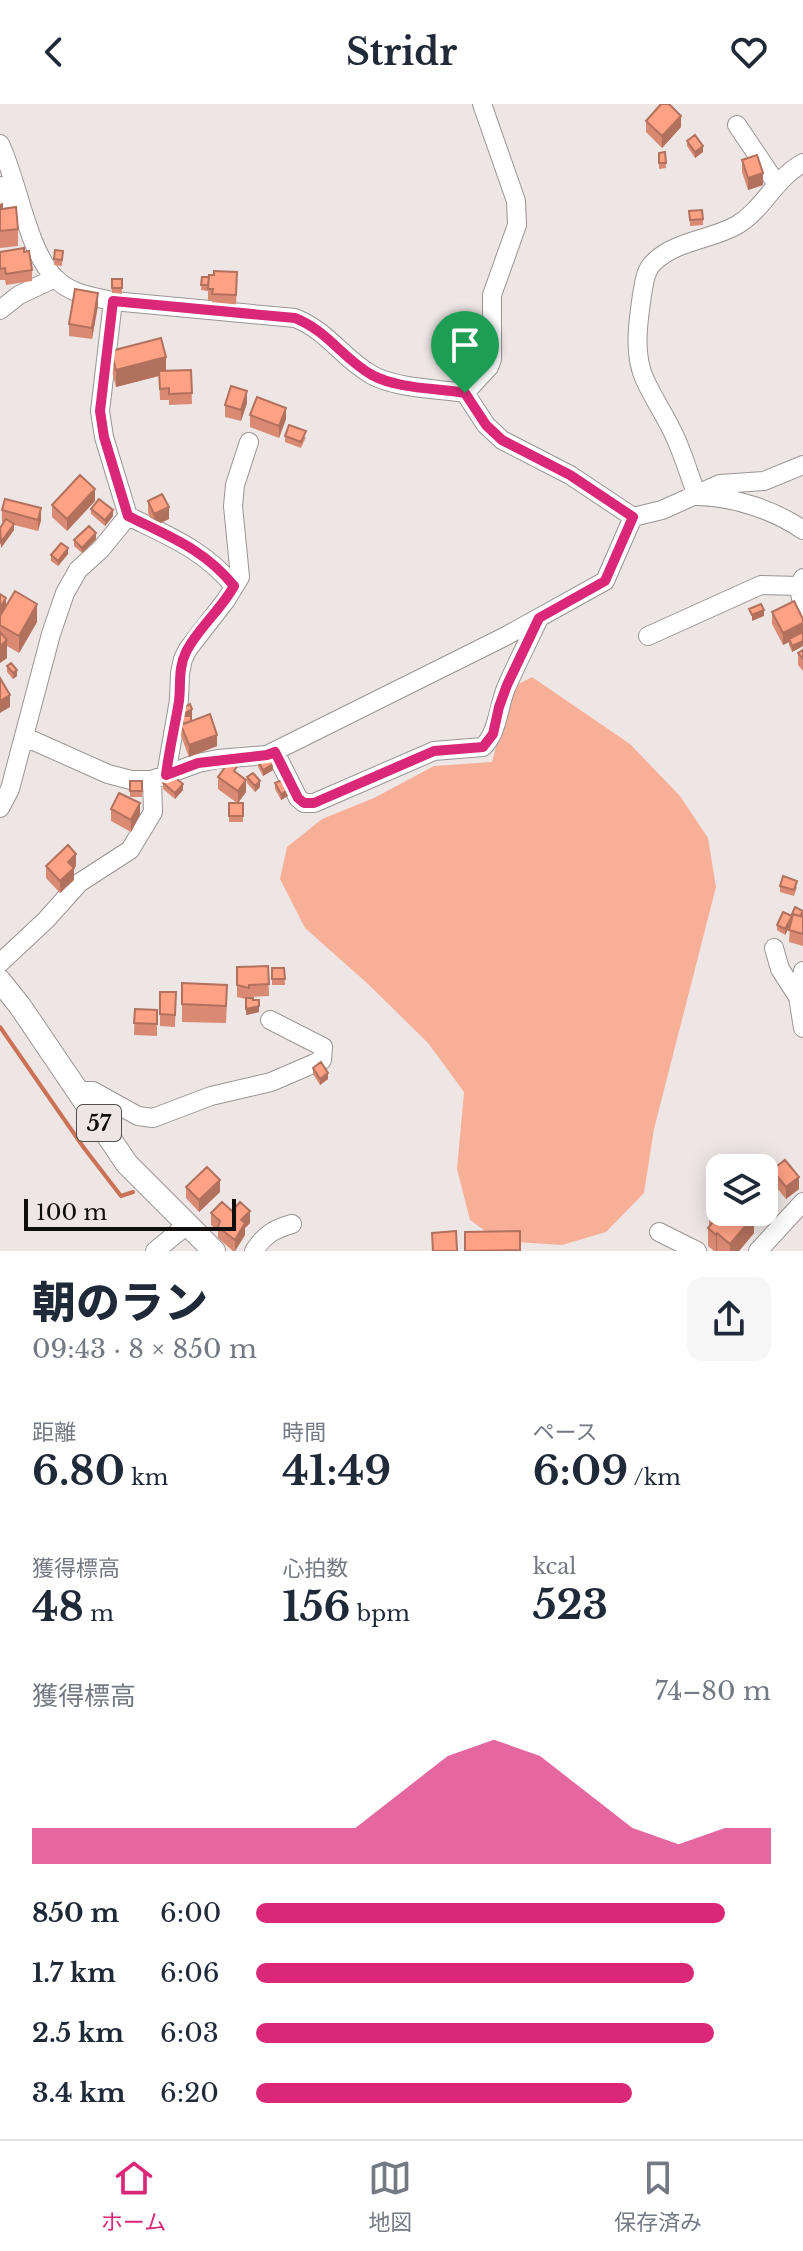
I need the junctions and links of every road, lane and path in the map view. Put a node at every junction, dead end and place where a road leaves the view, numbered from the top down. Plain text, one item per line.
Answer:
1 (482, 104) edge
2 (737, 125) dead end
3 (0, 144) edge
4 (803, 163) edge
5 (776, 183) junction
6 (0, 186) edge
7 (27, 220) junction
8 (55, 278) junction
9 (113, 301) junction
10 (0, 310) edge
11 (465, 393) junction
12 (249, 442) dead end
13 (803, 465) edge
14 (697, 496) junction
15 (128, 516) junction
16 (633, 517) junction
17 (803, 530) edge
18 (801, 582) edge
19 (234, 586) junction
20 (803, 612) edge
21 (539, 618) junction
22 (648, 636) dead end
23 (25, 737) junction
24 (275, 752) junction
25 (159, 778) junction
26 (0, 808) edge
27 (774, 948) dead end
28 (0, 963) edge
29 (803, 971) edge
30 (0, 981) edge
31 (798, 997) junction
32 (270, 1020) dead end
33 (803, 1028) edge
34 (78, 1091) junction
35 (803, 1202) edge
36 (188, 1224) junction
37 (292, 1224) dead end
38 (659, 1232) dead end
39 (155, 1251) edge
40 (214, 1251) edge
41 (254, 1251) edge
42 (697, 1251) edge
43 (758, 1251) edge

1 - 11 street
2 - 5 street
3 - 7 street
4 - 5 street
5 - 14 street
6 - 7 street
7 - 8 street
8 - 9 street
8 - 10 street
9 - 11 street
9 - 15 street
11 - 16 street
12 - 19 street
13 - 14 street
14 - 16 street
14 - 17 street
15 - 19 street
15 - 23 street
16 - 21 street
18 - 20 street
18 - 22 street
19 - 25 street
21 - 24 street
21 - 24 street
23 - 25 street
23 - 26 street
24 - 25 street
25 - 28 street
27 - 31 street
29 - 31 street
30 - 34 main road, 57
31 - 33 street
32 - 34 street
34 - 36 main road, 57
35 - 43 street
36 - 39 street
36 - 40 main road, 57
37 - 41 street
38 - 42 street

